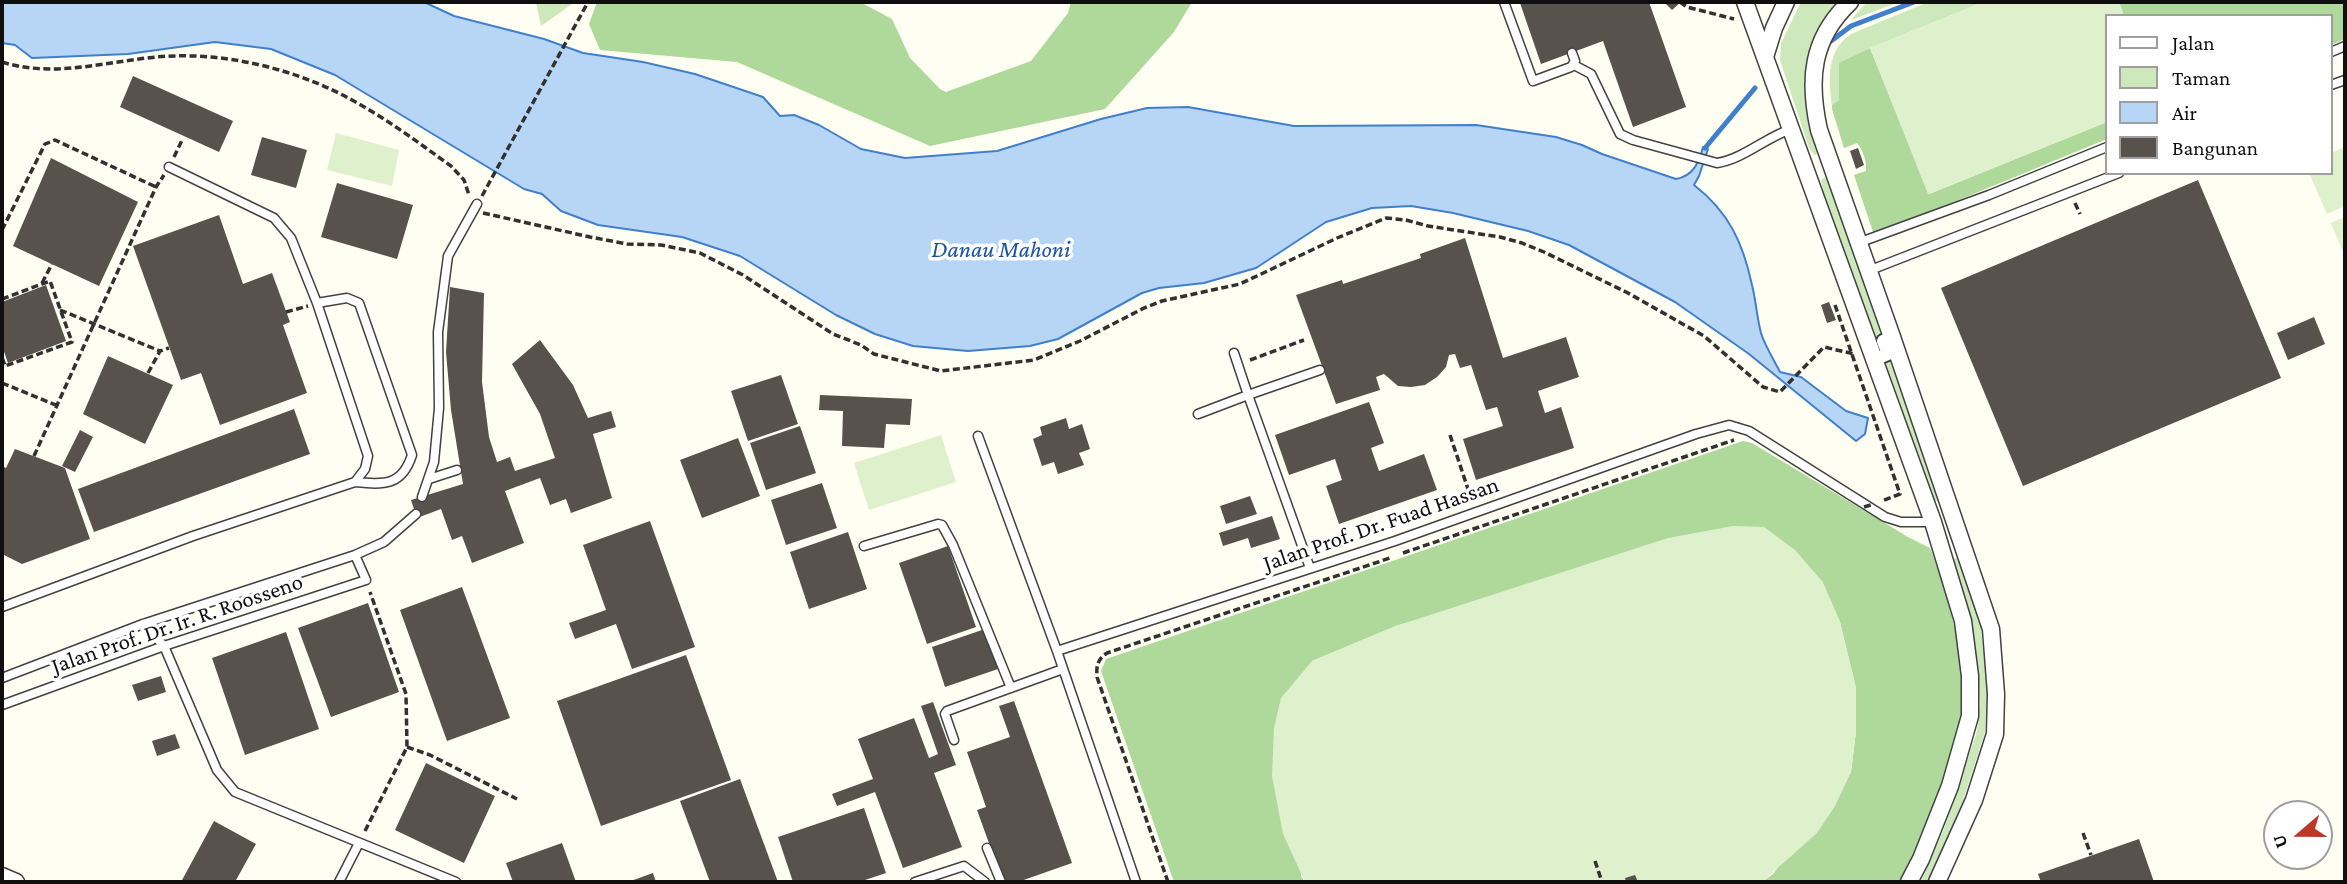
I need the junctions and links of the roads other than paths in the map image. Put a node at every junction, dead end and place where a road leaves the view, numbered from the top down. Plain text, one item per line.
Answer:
1 (1504, 2) edge
2 (1745, 2) edge
3 (1786, 2) edge
4 (1850, 2) edge
5 (1572, 52) dead end
6 (1765, 57) junction
7 (1574, 65) junction
8 (1791, 129) junction
9 (2106, 146) edge
10 (169, 167) road end
11 (2114, 175) edge
12 (476, 206) road end
13 (1858, 243) junction
14 (1868, 271) junction
15 (317, 303) junction
16 (1892, 337) junction
17 (1234, 353) dead end
18 (1874, 360) junction
19 (1320, 370) dead end
20 (1248, 395) junction
21 (1199, 414) dead end
22 (978, 436) dead end
23 (457, 470) dead end
24 (429, 479) junction
25 (355, 482) junction
26 (422, 497) dead end
27 (416, 514) dead end
28 (1933, 522) junction
29 (864, 546) dead end
30 (355, 555) junction
31 (1310, 568) junction
32 (2, 607) edge
33 (143, 624) junction
34 (164, 646) junction
35 (1057, 651) junction
36 (1063, 669) junction
37 (2, 678) edge
38 (1011, 688) junction
39 (2, 705) edge
40 (954, 740) dead end
41 (359, 843) junction
42 (987, 848) dead end
43 (2, 876) edge
44 (16, 882) edge
45 (339, 882) edge
46 (456, 882) edge
47 (915, 882) edge
48 (985, 882) edge
49 (1001, 882) edge
50 (1136, 882) edge
51 (1909, 882) edge
52 (1937, 882) edge

1 - 7 lane
2 - 6 street
3 - 6 street
4 - 13 street
5 - 7 lane
6 - 8 street
7 - 8 lane
8 - 18 street
9 - 13 lane
10 - 15 lane
11 - 14 lane
12 - 24 lane
13 - 14 street
14 - 16 street
15 - 25 lane
15 - 25 lane
16 - 18 street
16 - 52 street
17 - 20 lane
18 - 28 street
19 - 20 lane
20 - 21 lane
20 - 31 lane
22 - 35 lane
23 - 24 lane
24 - 26 lane
25 - 32 lane
27 - 30 lane, Jalan Prof. Dr. Ir. R. Roosseno
28 - 31 lane, Jalan Prof. Dr. Fuad Hassan
28 - 51 street
29 - 38 lane
30 - 33 lane, Jalan Prof. Dr. Ir. R. Roosseno
30 - 34 lane, Jalan Prof. Dr. Ir. R. Roosseno
31 - 35 lane, Jalan Prof. Dr. Fuad Hassan
33 - 34 lane
33 - 37 lane, Jalan Prof. Dr. Ir. R. Roosseno
34 - 39 lane, Jalan Prof. Dr. Ir. R. Roosseno
34 - 41 lane
35 - 36 lane
36 - 38 lane
36 - 50 lane
38 - 40 lane
41 - 45 lane
41 - 46 lane
42 - 49 lane
43 - 44 street
47 - 48 lane

